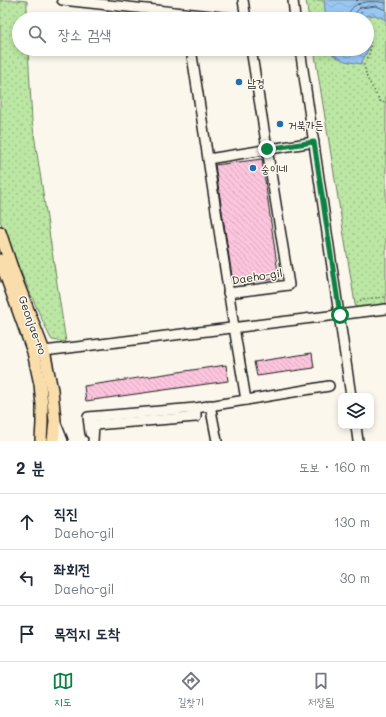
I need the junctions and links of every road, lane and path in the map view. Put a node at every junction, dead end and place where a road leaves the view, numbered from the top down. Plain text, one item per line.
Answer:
1 (62, 0) edge
2 (243, 0) edge
3 (293, 0) edge
4 (357, 0) edge
5 (136, 4) edge
6 (169, 12) edge
7 (245, 12) edge
8 (294, 12) edge
9 (361, 12) edge
10 (192, 56) edge
11 (252, 56) edge
12 (301, 56) edge
13 (369, 56) edge
14 (386, 103) edge
15 (314, 142) junction
16 (267, 149) junction
17 (208, 159) junction
18 (0, 232) edge
19 (0, 260) edge
20 (228, 293) junction
21 (386, 309) edge
22 (340, 315) junction
23 (234, 328) junction
24 (44, 351) junction
25 (329, 386) dead end
26 (351, 393) edge
27 (246, 400) junction
28 (210, 405) junction
29 (55, 421) junction
30 (356, 429) edge
31 (41, 441) edge
32 (54, 441) edge
33 (63, 441) edge
34 (92, 441) edge
35 (217, 441) edge
36 (358, 441) edge

1 - 5 street
2 - 7 street
3 - 8 street
4 - 9 path
5 - 6 street
10 - 17 street, Daeho-gil
11 - 16 street, Daeho-gil
12 - 15 street
13 - 14 path
15 - 16 street
15 - 22 street
16 - 17 street
16 - 20 street, Daeho-gil
17 - 20 street, Daeho-gil
18 - 24 main road, Geonjae-ro
19 - 31 main road, Geonjae-ro
20 - 23 street
21 - 22 street
22 - 23 street
22 - 26 street
23 - 24 street
23 - 27 street
24 - 29 main road, Geonjae-ro
25 - 27 street
27 - 28 street
28 - 34 street
28 - 35 street
29 - 32 main road, Geonjae-ro
29 - 33 street, Geonjae-ro
30 - 36 street

